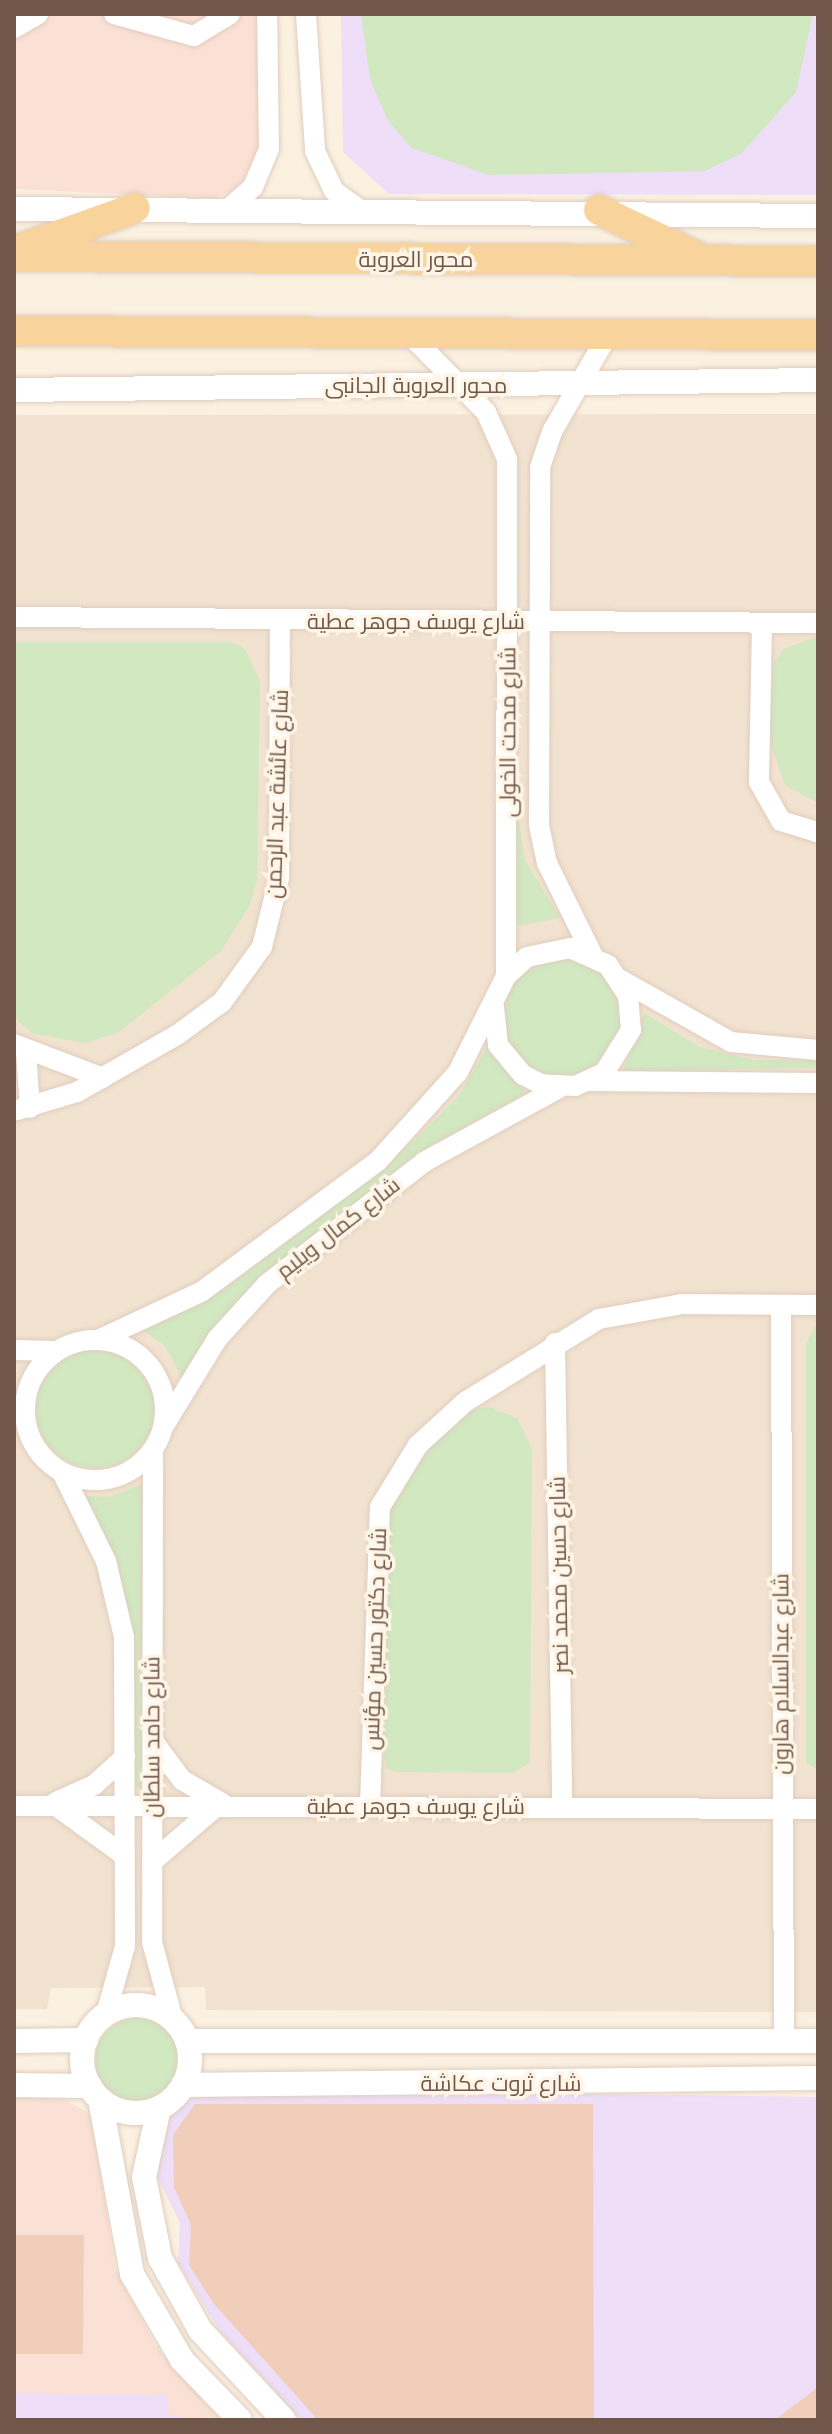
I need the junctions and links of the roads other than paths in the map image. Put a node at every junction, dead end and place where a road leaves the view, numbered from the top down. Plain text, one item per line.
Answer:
1 (38, 14) edge
2 (114, 14) edge
3 (230, 14) edge
4 (267, 14) edge
5 (306, 14) edge
6 (14, 28) edge
7 (135, 208) junction
8 (229, 208) junction
9 (14, 209) edge
10 (360, 210) junction
11 (599, 210) junction
12 (818, 216) edge
13 (14, 254) edge
14 (818, 261) edge
15 (709, 262) junction
16 (14, 331) edge
17 (609, 333) junction
18 (409, 334) junction
19 (818, 335) edge
20 (818, 380) edge
21 (453, 385) junction
22 (580, 388) junction
23 (14, 390) edge
24 (14, 617) edge
25 (508, 621) junction
26 (538, 622) junction
27 (280, 623) junction
28 (818, 623) edge
29 (762, 624) junction
30 (818, 832) edge
31 (592, 954) junction
32 (506, 976) junction
33 (621, 980) junction
34 (494, 1006) junction
35 (20, 1047) edge
36 (818, 1050) edge
37 (103, 1078) junction
38 (589, 1081) junction
39 (818, 1083) edge
40 (561, 1087) junction
41 (22, 1109) edge
42 (781, 1305) junction
43 (818, 1305) edge
44 (100, 1339) junction
45 (555, 1343) junction
46 (14, 1350) edge
47 (55, 1351) junction
48 (165, 1424) junction
49 (22, 1436) edge
50 (153, 1451) junction
51 (63, 1474) junction
52 (152, 1739) junction
53 (125, 1757) junction
54 (125, 1805) junction
55 (153, 1805) junction
56 (222, 1805) junction
57 (14, 1806) edge
58 (52, 1806) junction
59 (370, 1806) junction
60 (562, 1808) junction
61 (781, 1809) junction
62 (818, 1809) edge
63 (125, 1856) junction
64 (152, 1862) junction
65 (106, 2014) junction
66 (173, 2020) junction
67 (86, 2040) junction
68 (14, 2041) edge
69 (187, 2041) junction
70 (818, 2041) edge
71 (750, 2043) junction
72 (784, 2043) junction
73 (818, 2078) edge
74 (749, 2081) junction
75 (14, 2085) edge
76 (183, 2085) junction
77 (95, 2092) junction
78 (159, 2108) junction
79 (178, 2296) junction
80 (148, 2310) junction
81 (240, 2420) edge
82 (284, 2420) edge

1 - 6 street
2 - 3 street
4 - 8 street
5 - 10 street
7 - 8 street
7 - 9 street
7 - 13 main road
8 - 10 street
10 - 11 street
11 - 12 street
11 - 15 main road
13 - 15 main road, محور العروبة
14 - 15 main road, محور العروبة
16 - 18 main road
17 - 18 main road
17 - 19 main road
17 - 22 street, شارع مدحت الخولى
18 - 21 street, شارع مدحت الخولى
20 - 22 street, محور العروبة الجانبى
21 - 22 street, محور العروبة الجانبى
21 - 23 street, محور العروبة الجانبى
21 - 25 street, شارع مدحت الخولى
22 - 26 street, شارع مدحت الخولى
24 - 27 street, شارع يوسف جوهر عطية
25 - 26 street, شارع يوسف جوهر عطية
25 - 27 street, شارع يوسف جوهر عطية
25 - 32 street, شارع مدحت الخولى
26 - 29 street, شارع يوسف جوهر عطية
26 - 31 street, شارع مدحت الخولى
27 - 37 street, شارع عائشة عبد الرحمن
28 - 29 street, شارع يوسف جوهر عطية
29 - 30 street
31 - 32 street
31 - 33 street
32 - 34 street
33 - 36 street
33 - 38 street
34 - 40 street
34 - 44 street, شارع كمال ويليم
35 - 37 street
35 - 41 street
37 - 41 street, شارع عائشة عبد الرحمن
38 - 39 street
38 - 40 street
40 - 48 street, شارع كمال ويليم
42 - 43 street, شارع دكتور حسين مؤنس
42 - 45 street, شارع دكتور حسين مؤنس
42 - 61 street, شارع عبدالسلام هارون
44 - 47 street
44 - 48 street
45 - 59 street, شارع دكتور حسين مؤنس
45 - 60 street, شارع حسين محمد نصر
46 - 47 street
47 - 49 street
48 - 50 street
49 - 51 street
50 - 51 street
50 - 52 street, شارع حامد سلطان
51 - 53 street, شارع حامد سلطان
52 - 55 street, شارع حامد سلطان
52 - 56 street
53 - 54 street, شارع حامد سلطان
53 - 58 street
54 - 55 street, شارع يوسف جوهر عطية
54 - 58 street, شارع يوسف جوهر عطية
54 - 63 street, شارع حامد سلطان
55 - 56 street, شارع يوسف جوهر عطية
55 - 64 street, شارع حامد سلطان
56 - 59 street, شارع يوسف جوهر عطية
56 - 64 street
57 - 58 street, شارع يوسف جوهر عطية
58 - 63 street
59 - 60 street, شارع يوسف جوهر عطية
60 - 61 street, شارع يوسف جوهر عطية
61 - 62 street, شارع يوسف جوهر عطية
61 - 72 street, شارع عبدالسلام هارون
63 - 65 street, شارع حامد سلطان
64 - 66 street, شارع حامد سلطان
65 - 66 street
65 - 67 street
66 - 69 street
67 - 68 street
67 - 77 street
69 - 71 street, شارع ثروت عكاشة
69 - 76 street
70 - 72 street, شارع ثروت عكاشة
71 - 72 street, شارع ثروت عكاشة
71 - 74 street
73 - 74 street, شارع ثروت عكاشة
74 - 76 street, شارع ثروت عكاشة
75 - 77 street
76 - 78 street
77 - 78 street
77 - 80 street
78 - 79 street
79 - 80 street
79 - 82 street
80 - 81 street

